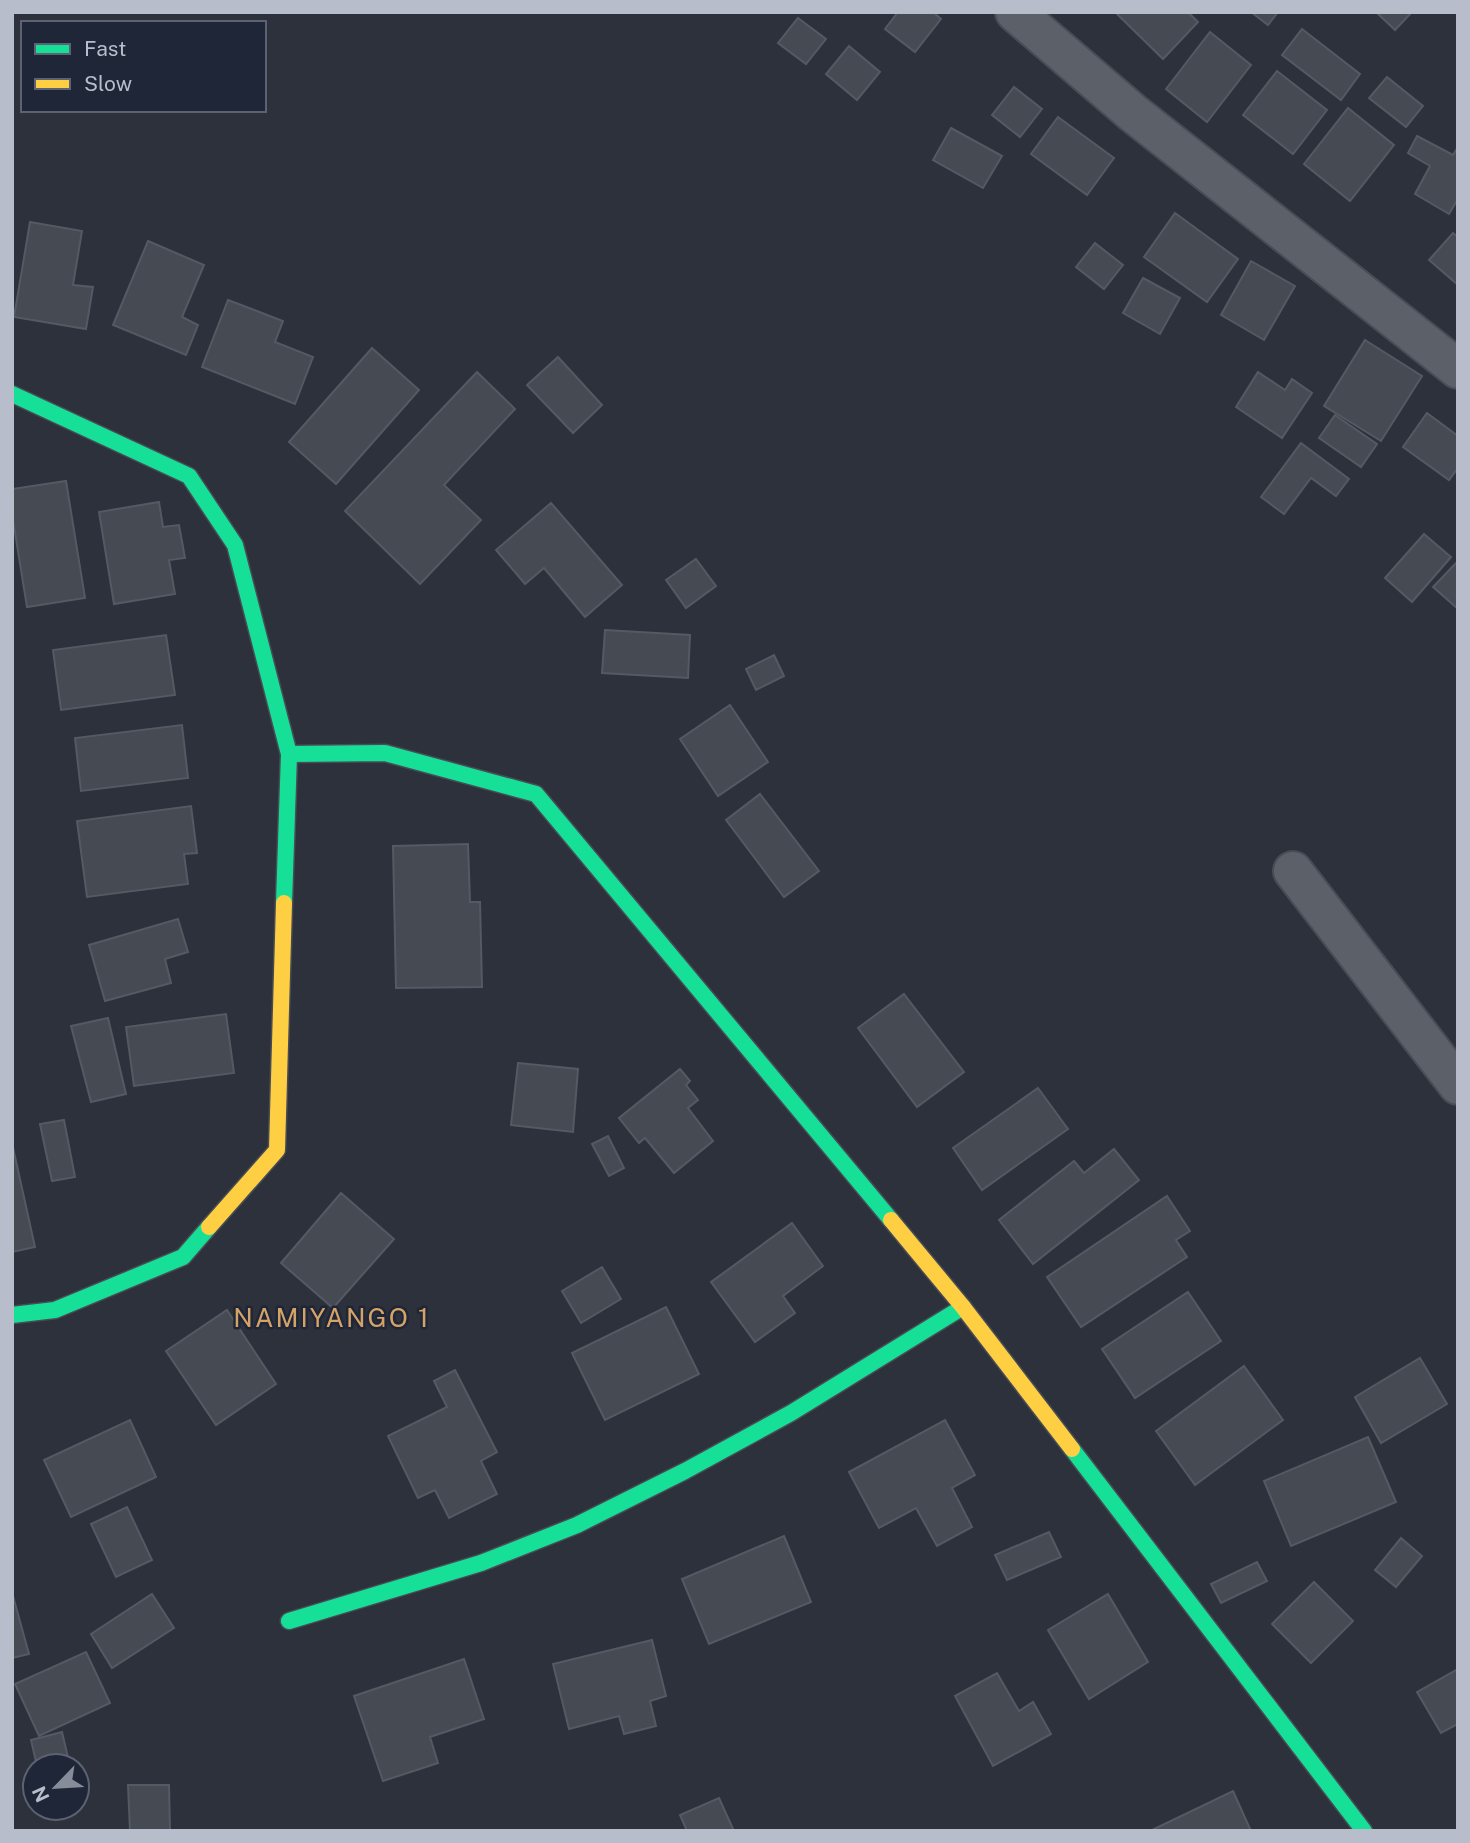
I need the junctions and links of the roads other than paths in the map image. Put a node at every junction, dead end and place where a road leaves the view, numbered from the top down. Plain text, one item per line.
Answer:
1 (1015, 12) edge
2 (1458, 369) edge
3 (12, 394) edge
4 (289, 754) junction
5 (1293, 871) dead end
6 (1458, 1085) edge
7 (963, 1307) junction
8 (12, 1315) edge
9 (289, 1621) dead end
10 (1364, 1831) edge

1 - 2 street
3 - 4 street
4 - 7 street
4 - 8 street
5 - 6 street
7 - 9 street
7 - 10 street

